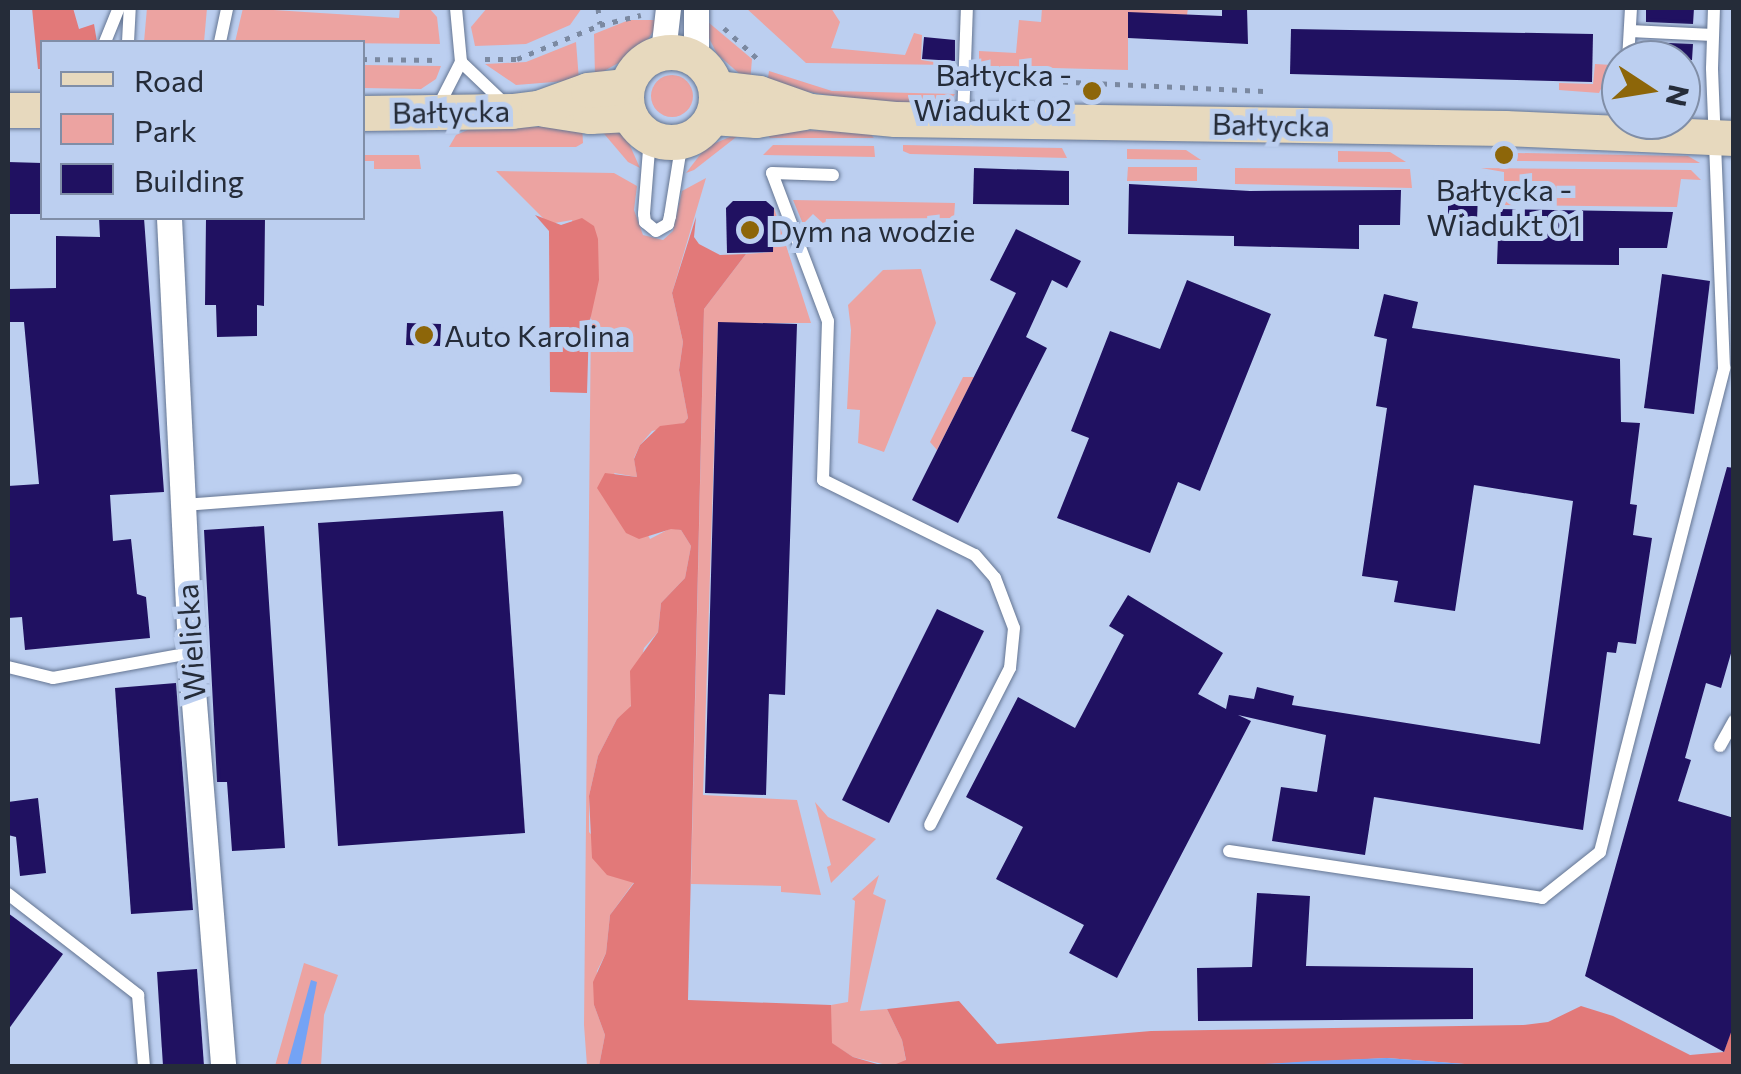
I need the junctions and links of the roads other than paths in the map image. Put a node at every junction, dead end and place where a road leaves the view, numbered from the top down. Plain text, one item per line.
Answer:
1 (119, 8) edge
2 (130, 8) edge
3 (227, 8) edge
4 (456, 8) edge
5 (696, 8) edge
6 (967, 8) edge
7 (1631, 8) edge
8 (1714, 8) edge
9 (659, 12) edge
10 (1630, 31) junction
11 (1713, 35) junction
12 (106, 40) edge
13 (128, 40) edge
14 (219, 40) edge
15 (1629, 40) edge
16 (680, 55) junction
17 (460, 62) junction
18 (714, 102) junction
19 (525, 109) junction
20 (8, 110) edge
21 (40, 110) edge
22 (365, 113) edge
23 (434, 113) junction
24 (647, 120) junction
25 (963, 121) junction
26 (1601, 128) edge
27 (1725, 138) edge
28 (833, 175) dead end
29 (168, 220) edge
30 (516, 480) dead end
31 (182, 505) junction
32 (190, 653) junction
33 (8, 667) edge
34 (1734, 721) edge
35 (1720, 746) dead end
36 (930, 825) dead end
37 (1229, 850) dead end
38 (8, 894) edge
39 (144, 1066) edge
40 (223, 1066) edge

1 - 12 lane
2 - 13 lane
3 - 14 lane
4 - 17 lane
5 - 16 street
6 - 25 lane
7 - 10 lane
8 - 11 lane
9 - 16 street
10 - 11 lane
10 - 15 lane
11 - 27 lane
16 - 18 main road
16 - 24 main road
17 - 19 lane
17 - 23 lane
18 - 24 main road
18 - 25 main road, Bałtycka
19 - 23 main road, Bałtycka
19 - 24 main road, Bałtycka
20 - 21 main road
22 - 23 main road, Bałtycka
24 - 24 lane
25 - 26 main road, Bałtycka
27 - 37 lane
28 - 36 lane
29 - 31 street, Wielicka
30 - 31 lane
31 - 32 street, Wielicka
32 - 33 lane
32 - 40 street, Wielicka
34 - 35 lane
38 - 39 lane

